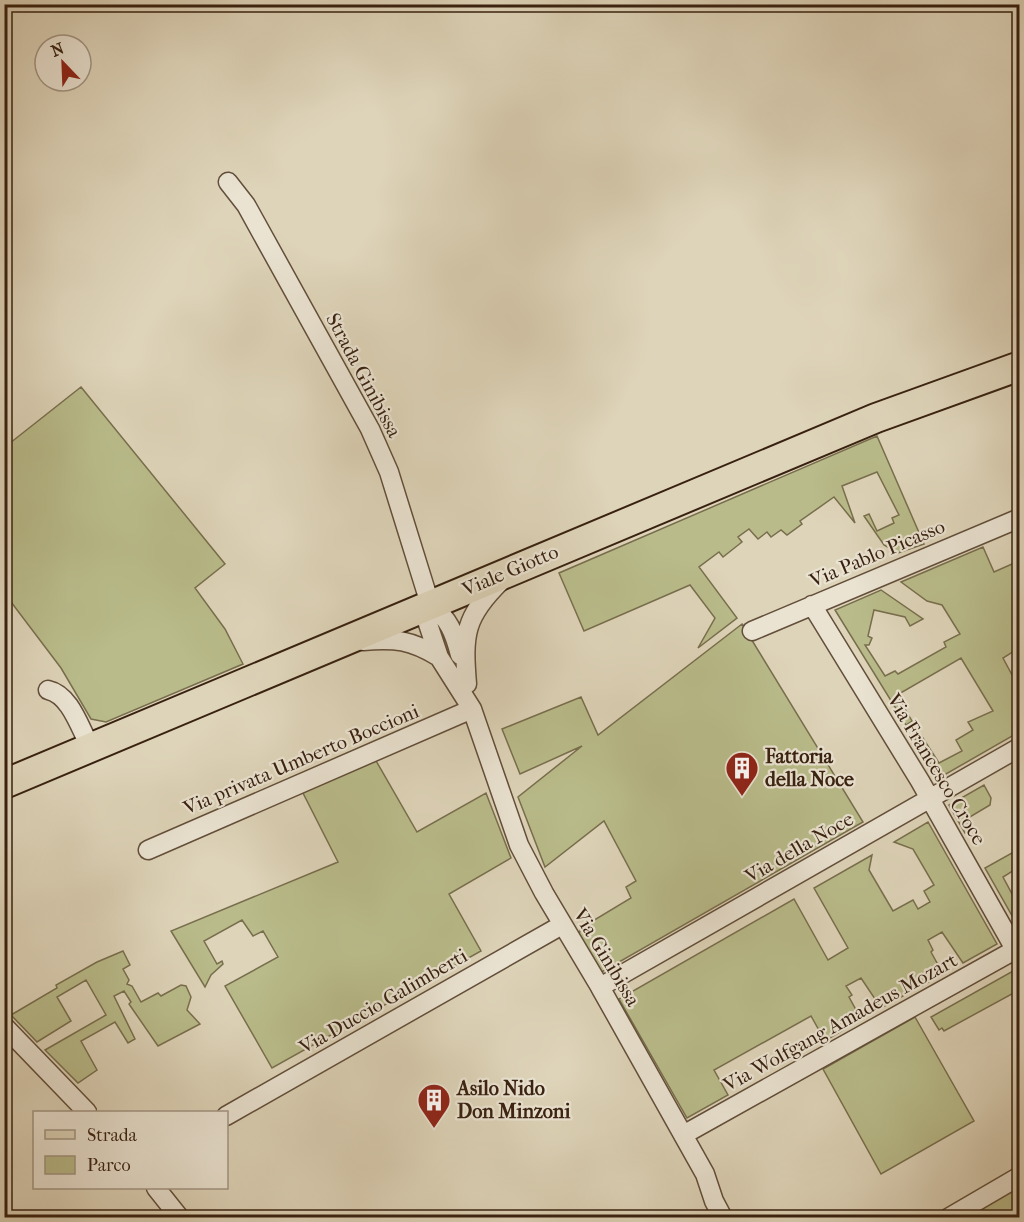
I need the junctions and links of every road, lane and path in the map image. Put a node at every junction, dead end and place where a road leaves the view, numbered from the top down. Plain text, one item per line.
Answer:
1 (228, 182) dead end
2 (1020, 366) edge
3 (1020, 518) edge
4 (511, 570) junction
5 (430, 604) junction
6 (812, 605) junction
7 (752, 631) dead end
8 (337, 644) junction
9 (439, 657) junction
10 (467, 684) junction
11 (48, 690) dead end
12 (472, 709) junction
13 (1020, 747) edge
14 (91, 748) junction
15 (4, 784) edge
16 (930, 799) junction
17 (148, 850) dead end
18 (562, 926) junction
19 (1018, 952) edge
20 (600, 987) junction
21 (9, 1039) edge
22 (85, 1111) edge
23 (228, 1115) edge
24 (683, 1135) junction
25 (1020, 1176) edge
26 (157, 1189) edge
27 (180, 1218) edge
28 (723, 1218) edge
29 (948, 1218) edge

1 - 5 street, Strada Ginibissa
2 - 4 main road, Viale Giotto
3 - 6 street, Via Pablo Picasso
4 - 5 main road, Viale Giotto
4 - 10 street, Via Ginibissa
5 - 8 main road, Viale Giotto
5 - 9 street, Via Ginibissa
5 - 10 street, Via Ginibissa
6 - 7 street, Via Pablo Picasso
6 - 16 street, Via Francesco Croce
8 - 9 street
8 - 14 main road, Viale Giotto
9 - 12 street, Via Ginibissa
10 - 12 street, Via Ginibissa
11 - 14 street
12 - 17 street, Via privata Umberto Boccioni
12 - 18 street, Via Ginibissa
13 - 16 street, Via della Noce
14 - 15 main road, Viale Giotto
16 - 19 street, Via Francesco Croce
16 - 20 street, Via della Noce
18 - 20 street, Via Ginibissa
18 - 23 street, Via Duccio Galimberti
19 - 24 street, Via Wolfgang Amadeus Mozart
20 - 24 street, Via Ginibissa
21 - 22 street
24 - 28 street, Via Ginibissa
25 - 29 street
26 - 27 street

